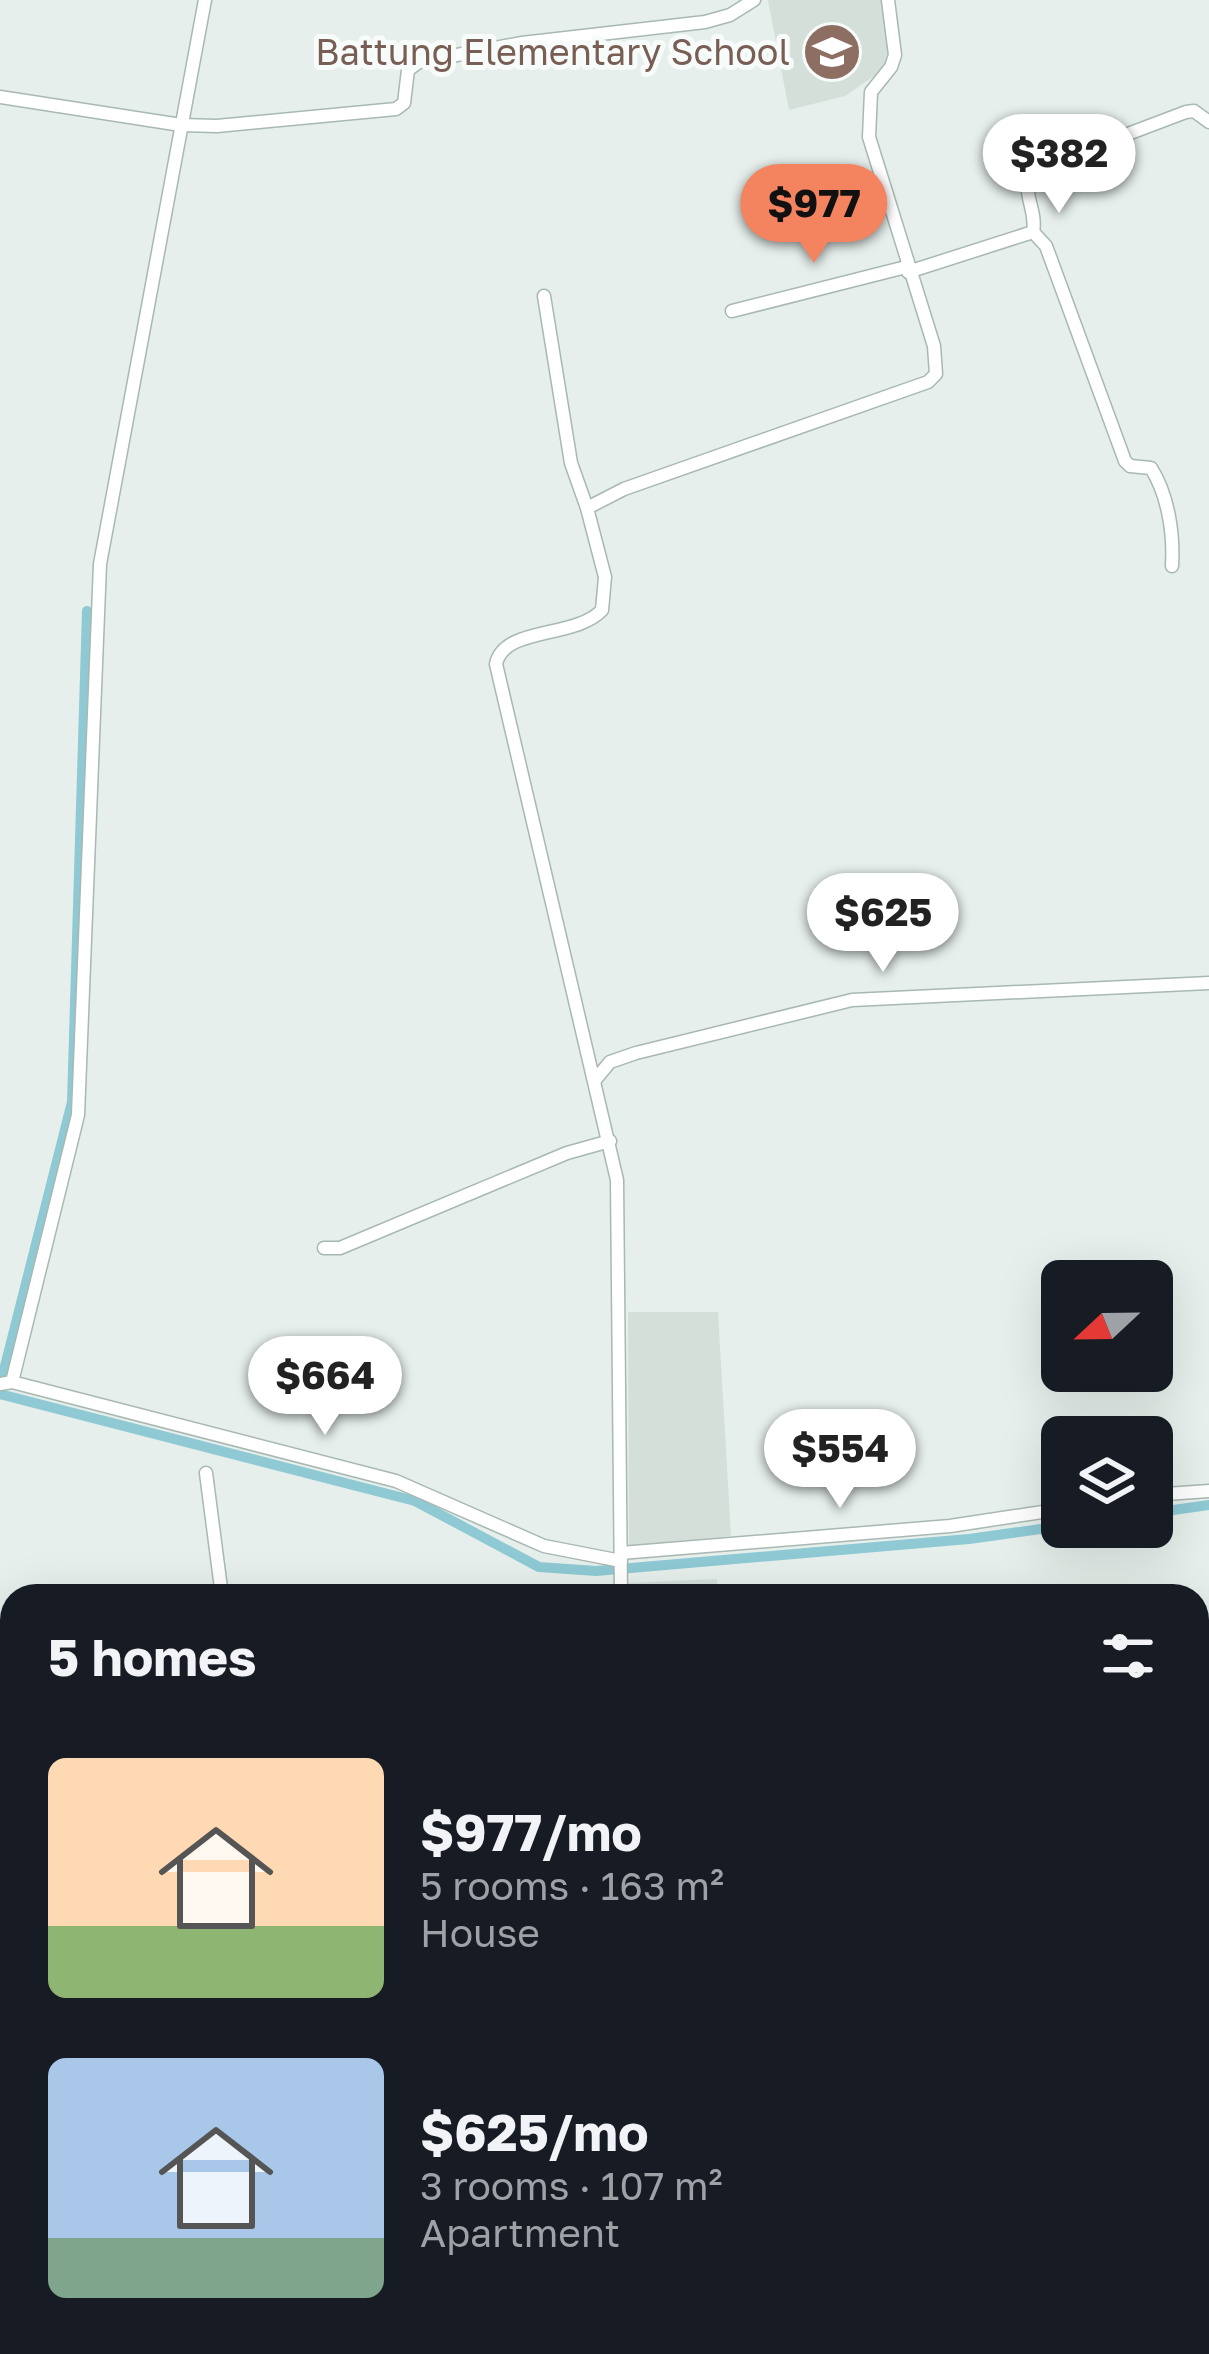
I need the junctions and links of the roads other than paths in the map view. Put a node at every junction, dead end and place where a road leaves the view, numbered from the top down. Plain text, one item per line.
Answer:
1 (205, 0) edge
2 (754, 0) edge
3 (888, 0) edge
4 (0, 97) edge
5 (1209, 122) edge
6 (181, 125) junction
7 (1033, 232) junction
8 (907, 269) junction
9 (544, 296) dead end
10 (732, 311) dead end
11 (587, 508) junction
12 (1172, 566) dead end
13 (1209, 983) edge
14 (590, 1058) junction
15 (610, 1062) junction
16 (595, 1080) junction
17 (610, 1141) junction
18 (324, 1248) dead end
19 (6, 1383) edge
20 (206, 1473) dead end
21 (1209, 1491) edge
22 (1173, 1494) edge
23 (1041, 1511) edge
24 (621, 1560) junction
25 (220, 1584) edge
26 (621, 1584) edge

1 - 6 street
2 - 6 street
3 - 8 street
4 - 6 street
5 - 7 street
6 - 19 street
7 - 8 street
7 - 12 street
8 - 10 street
8 - 11 street
9 - 11 street
11 - 14 street
13 - 15 street
14 - 15 street
14 - 16 street
15 - 16 street
16 - 17 street
17 - 18 street
17 - 24 street
19 - 24 street
20 - 25 street
21 - 22 street
23 - 24 street
24 - 26 street

